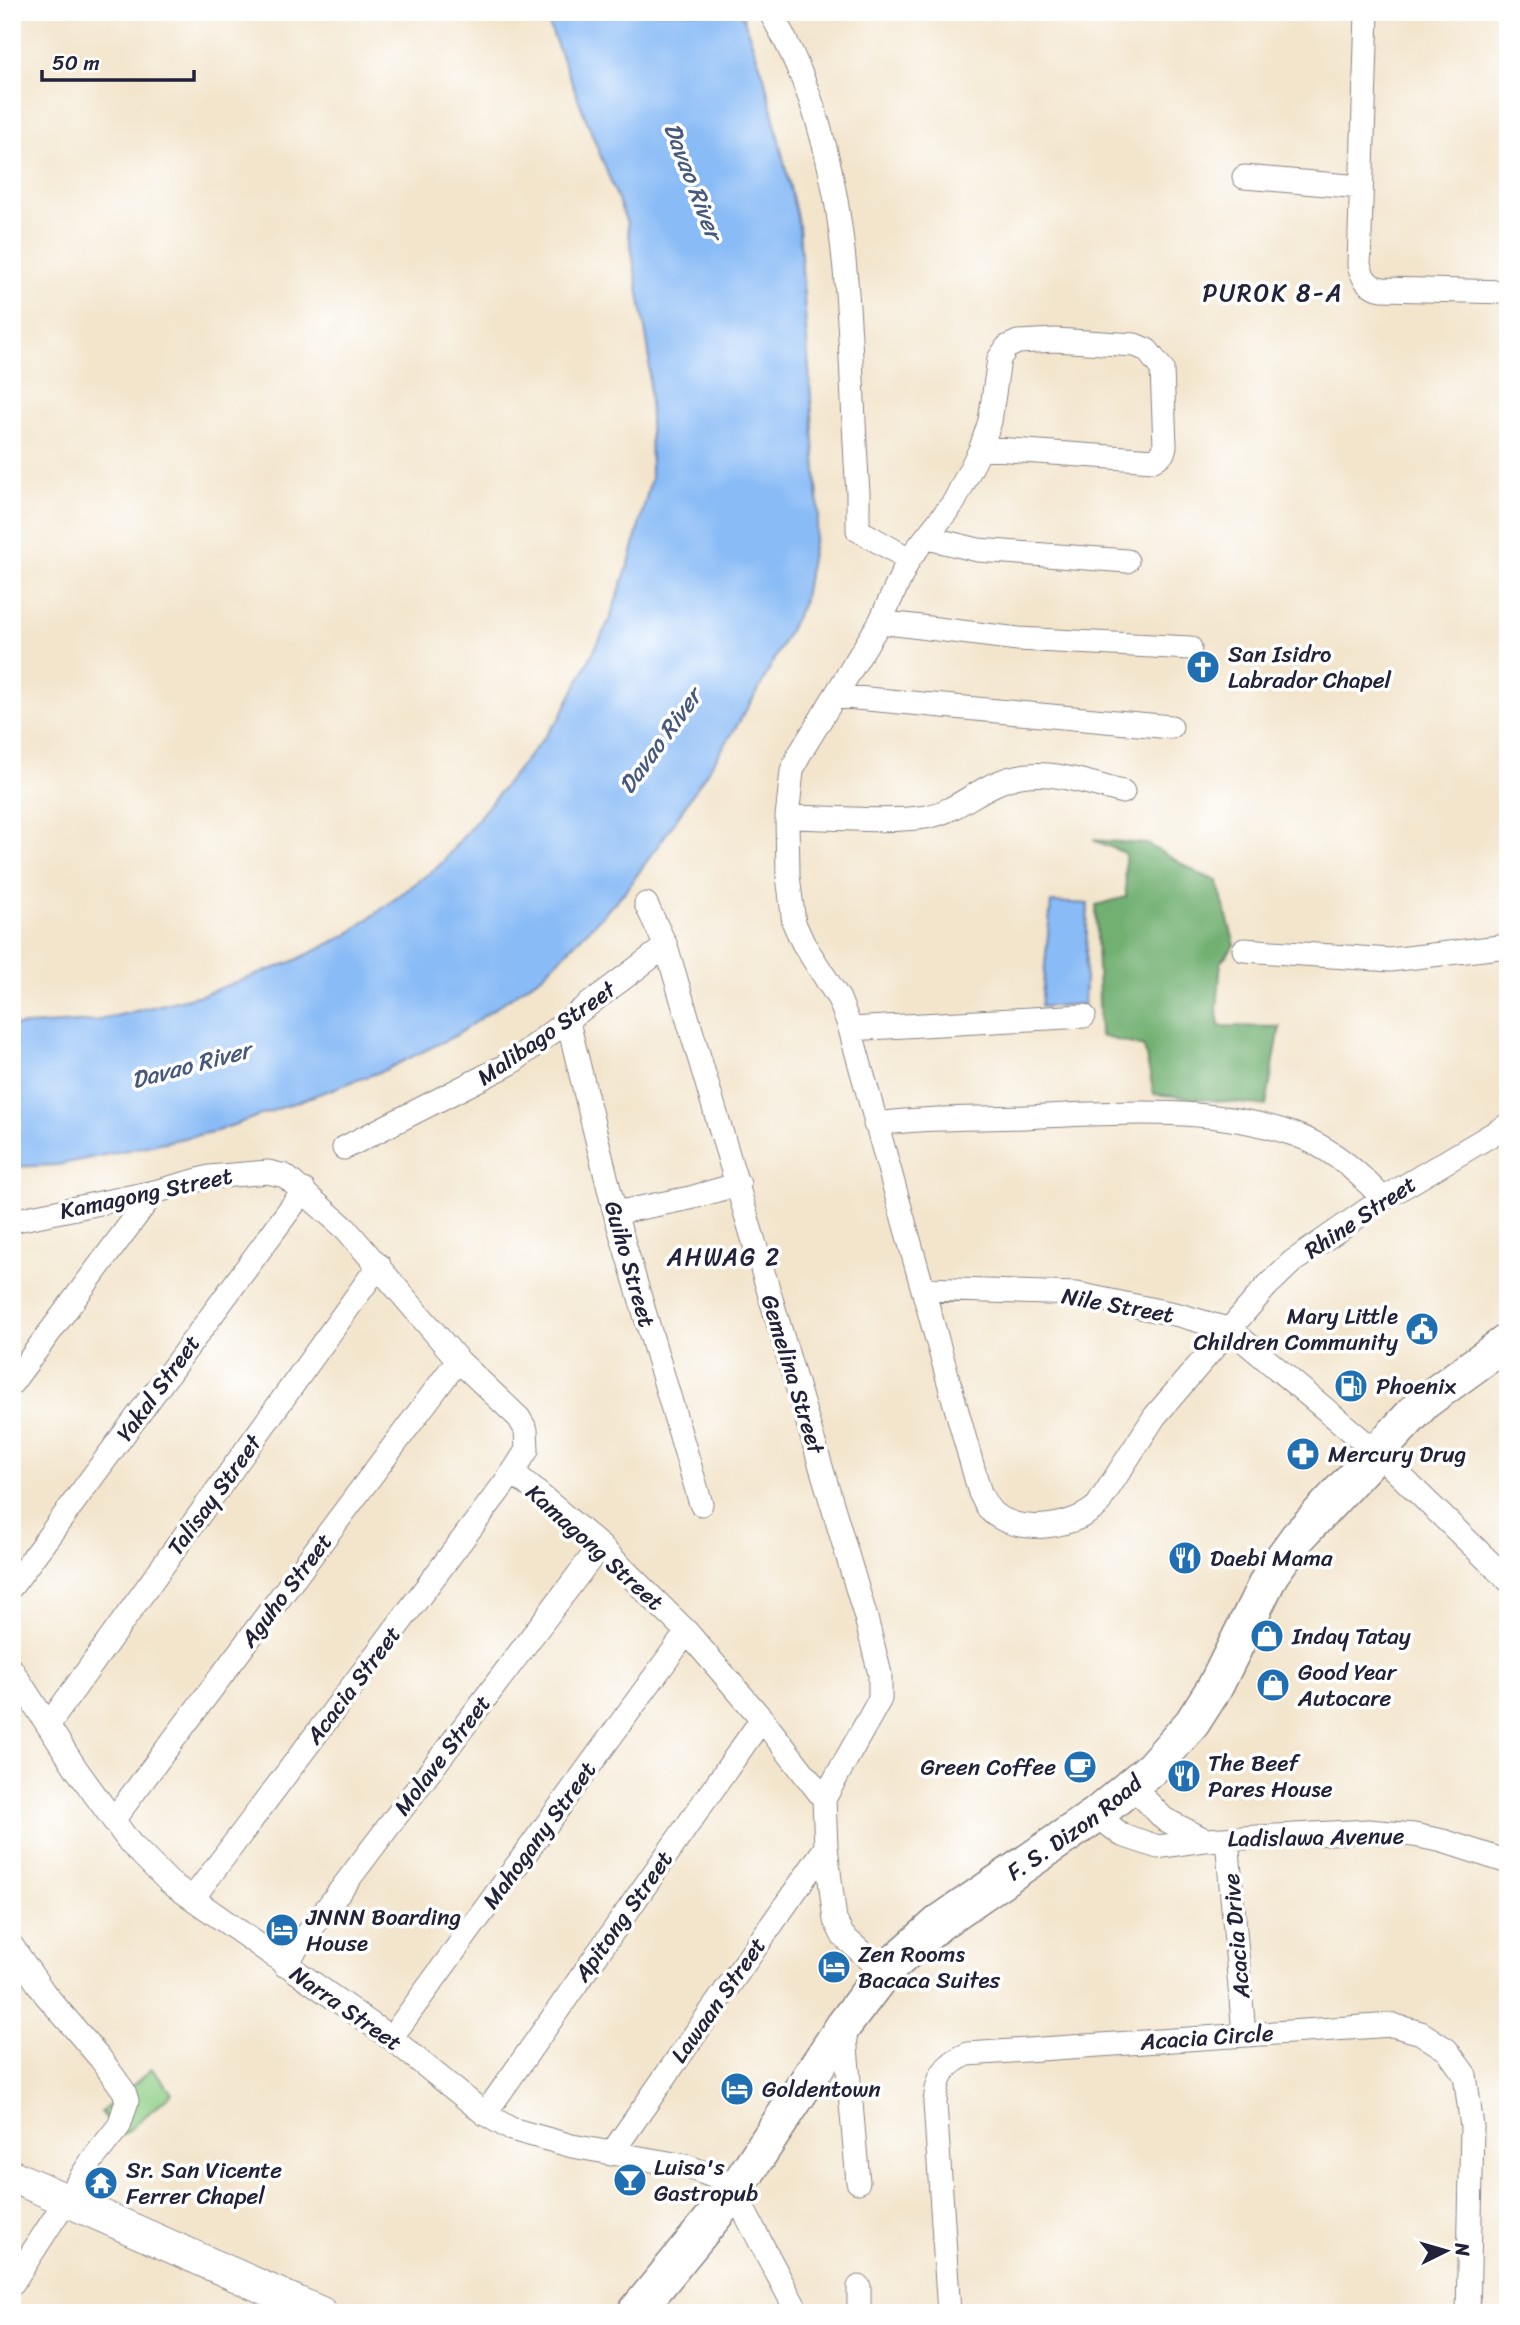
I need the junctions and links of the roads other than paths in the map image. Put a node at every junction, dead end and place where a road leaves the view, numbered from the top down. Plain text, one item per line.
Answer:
1 (770, 12) edge
2 (1367, 12) edge
3 (1244, 177) dead end
4 (1362, 187) junction
5 (1508, 292) edge
6 (981, 448) junction
7 (928, 538) junction
8 (909, 559) junction
9 (1126, 561) dead end
10 (880, 622) junction
11 (1190, 648) dead end
12 (835, 696) junction
13 (1171, 727) dead end
14 (1123, 792) dead end
15 (787, 817) junction
16 (646, 904) dead end
17 (666, 946) junction
18 (1508, 946) edge
19 (1244, 950) dead end
20 (1084, 1016) dead end
21 (568, 1021) junction
22 (850, 1029) junction
23 (875, 1124) junction
24 (1508, 1125) edge
25 (344, 1148) dead end
26 (739, 1184) junction
27 (304, 1190) junction
28 (154, 1192) junction
29 (1383, 1199) junction
30 (615, 1213) junction
31 (12, 1221) edge
32 (379, 1265) junction
33 (924, 1289) junction
34 (1231, 1330) junction
35 (1508, 1341) edge
36 (458, 1360) junction
37 (12, 1383) edge
38 (1375, 1451) junction
39 (513, 1472) junction
40 (701, 1504) dead end
41 (600, 1546) junction
42 (1508, 1580) edge
43 (12, 1586) edge
44 (687, 1632) junction
45 (12, 1670) edge
46 (762, 1719) junction
47 (49, 1724) junction
48 (1132, 1786) junction
49 (824, 1799) junction
50 (1096, 1815) junction
51 (114, 1819) junction
52 (1216, 1839) junction
53 (826, 1847) junction
54 (1508, 1861) edge
55 (193, 1898) junction
56 (12, 1946) edge
57 (284, 1965) junction
58 (884, 1972) junction
59 (844, 2025) junction
60 (1244, 2034) junction
61 (391, 2038) junction
62 (485, 2114) junction
63 (611, 2154) junction
64 (12, 2176) edge
65 (858, 2182) dead end
66 (734, 2192) junction
67 (67, 2202) junction
68 (12, 2284) edge
69 (859, 2287) dead end
70 (321, 2313) edge
71 (635, 2313) edge
72 (798, 2313) edge
73 (859, 2313) edge
74 (949, 2313) edge
75 (1468, 2313) edge

1 - 8 street
2 - 4 street
3 - 4 street
4 - 5 street
6 - 6 street, Rhine Street
6 - 7 street, Rhine Street
7 - 8 street, Rhine Street
7 - 9 street
8 - 10 street, Rhine Street
10 - 11 street
10 - 12 street, Rhine Street
12 - 13 street
12 - 15 street, Rhine Street
14 - 15 street
15 - 22 street, Rhine Street
16 - 17 street, Gemelina Street
17 - 21 street, Malibago Street
17 - 26 street, Gemelina Street
18 - 19 street
20 - 22 street
21 - 25 street, Malibago Street
21 - 30 street, Guiho Street
22 - 23 street, Rhine Street
23 - 29 street
23 - 33 street, Rhine Street
24 - 29 street, Rhine Street
26 - 30 street
26 - 49 street, Gemelina Street
27 - 28 street, Kamagong Street
27 - 32 street, Kamagong Street
27 - 43 street, Yakal Street
28 - 31 street, Kamagong Street
28 - 37 street
29 - 34 street, Rhine Street
30 - 40 street, Guiho Street
32 - 36 street, Kamagong Street
32 - 47 street, Talisay Street
33 - 34 street, Nile Street
33 - 34 street, Rhine Street
34 - 38 street, Nile Street
35 - 38 main road, F. S. Dizon Road
36 - 39 street, Kamagong Street
36 - 51 street, Aguho Street
38 - 42 street, Nile Street
38 - 48 main road, F. S. Dizon Road
39 - 41 street, Kamagong Street
39 - 55 street, Acacia Street
41 - 44 street, Kamagong Street
41 - 57 street, Molave Street
44 - 46 street, Kamagong Street
44 - 61 street, Mahogany Street
45 - 47 street, Narra Street
46 - 49 street, Kamagong Street
46 - 62 street, Apitong Street
47 - 51 street, Narra Street
48 - 50 main road, F. S. Dizon Road
48 - 52 street, Ladislawa Avenue
49 - 53 street
50 - 52 street, Ladislawa Avenue
50 - 58 main road, F. S. Dizon Road
51 - 55 street, Narra Street
52 - 54 street, Ladislawa Avenue
52 - 60 street, Acacia Drive
53 - 58 street
53 - 63 street, Lawaan Street
55 - 57 street, Narra Street
56 - 67 street
57 - 61 street, Narra Street
58 - 59 main road, F. S. Dizon Road
59 - 65 street
59 - 66 main road, F. S. Dizon Road
60 - 74 street, Acacia Circle
60 - 75 street, Acacia Circle
61 - 62 street, Narra Street
62 - 63 street, Narra Street
63 - 66 street, Narra Street
64 - 67 main road
66 - 71 main road, F. S. Dizon Road
66 - 72 street
67 - 68 street
67 - 70 main road
69 - 73 street

